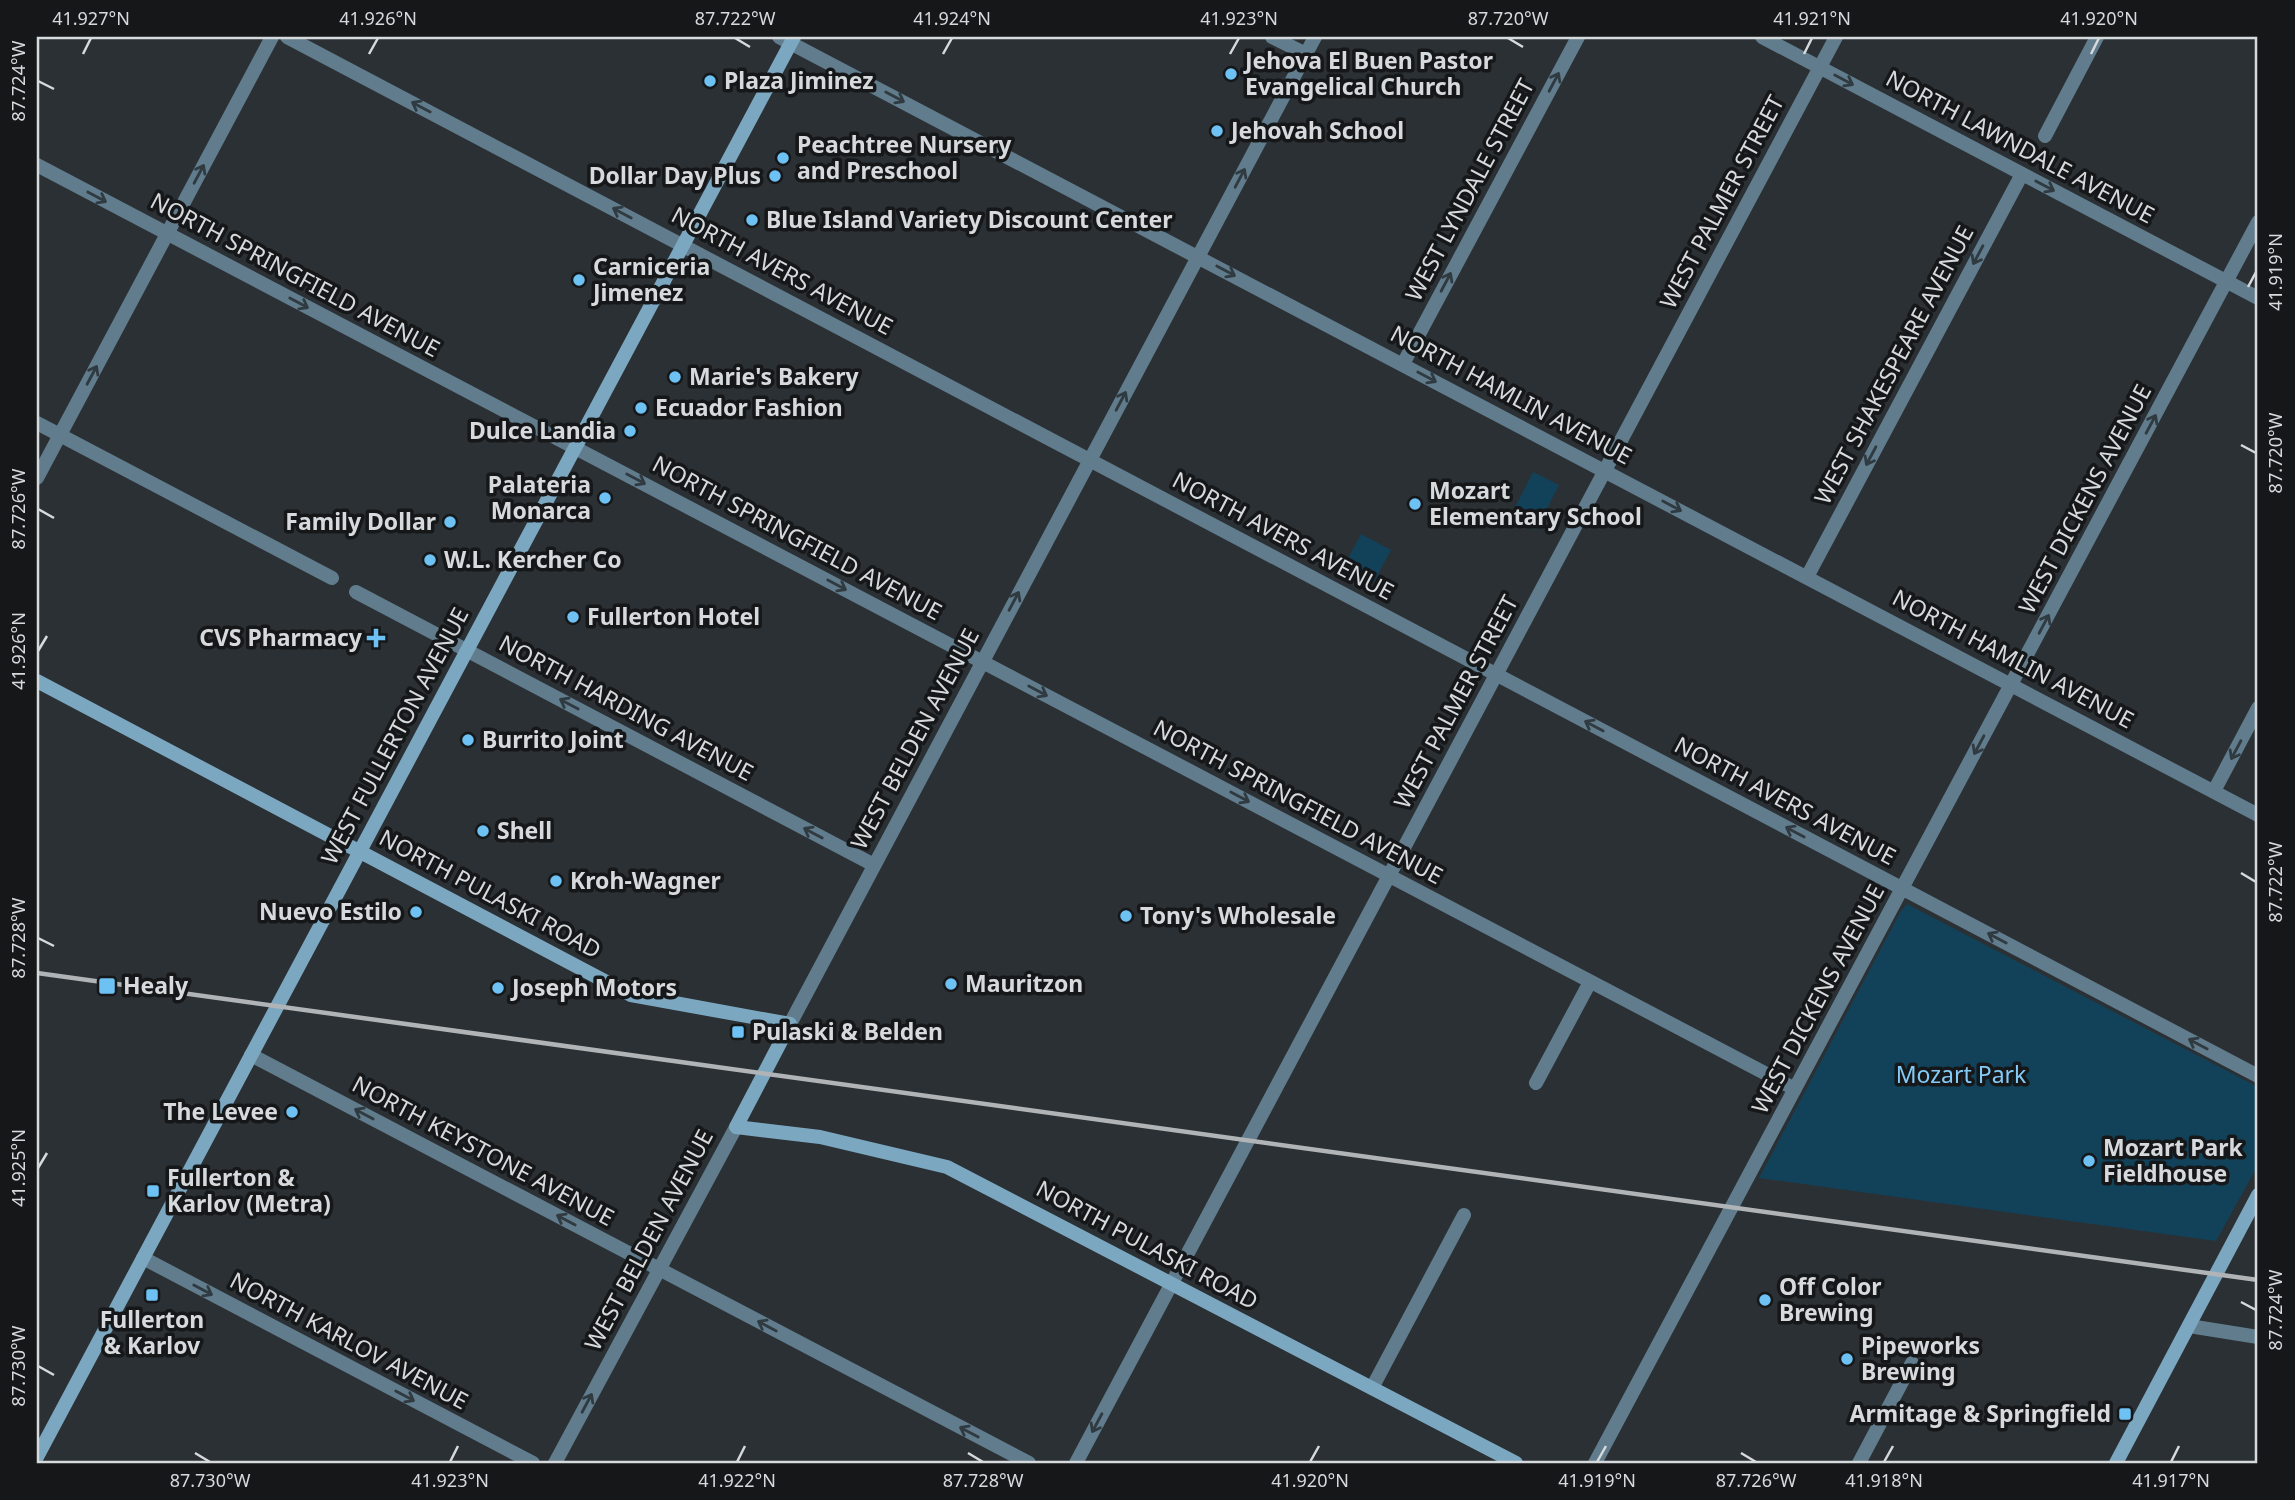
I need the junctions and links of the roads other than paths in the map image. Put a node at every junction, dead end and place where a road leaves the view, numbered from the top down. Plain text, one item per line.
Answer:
1 (272, 37) edge
2 (287, 37) edge
3 (1272, 37) edge
4 (1315, 37) edge
5 (1577, 37) edge
6 (1762, 37) edge
7 (1836, 37) edge
8 (2097, 37) edge
9 (788, 39) edge
10 (1306, 54) junction
11 (1820, 67) junction
12 (2045, 136) dead end
13 (37, 165) edge
14 (2022, 174) junction
15 (2258, 222) edge
16 (167, 233) junction
17 (683, 245) junction
18 (1198, 256) junction
19 (2227, 281) junction
20 (2258, 298) edge
21 (1403, 364) junction
22 (37, 423) edge
23 (60, 435) junction
24 (575, 447) junction
25 (1090, 459) junction
26 (1605, 471) junction
27 (37, 478) edge
28 (1807, 577) junction
29 (332, 578) dead end
30 (356, 592) dead end
31 (468, 650) junction
32 (982, 661) junction
33 (1497, 674) junction
34 (37, 681) edge
35 (2011, 685) junction
36 (2258, 708) edge
37 (2214, 791) junction
38 (2258, 815) edge
39 (360, 851) junction
40 (874, 866) junction
41 (1389, 876) junction
42 (1903, 888) junction
43 (1590, 982) junction
44 (790, 1024) junction
45 (251, 1055) junction
46 (2258, 1076) edge
47 (1536, 1083) dead end
48 (1795, 1089) junction
49 (736, 1127) junction
50 (2258, 1195) edge
51 (1464, 1215) dead end
52 (143, 1258) junction
53 (658, 1269) junction
54 (1172, 1283) junction
55 (2189, 1326) junction
56 (2258, 1337) edge
57 (1912, 1363) dead end
58 (1372, 1388) junction
59 (37, 1458) edge
60 (43, 1463) edge
61 (533, 1463) edge
62 (555, 1463) edge
63 (1029, 1463) edge
64 (1076, 1463) edge
65 (1516, 1463) edge
66 (1595, 1463) edge
67 (1859, 1463) edge
68 (2116, 1463) edge

16 -> 1 street
17 -> 2 street, NORTH AVERS AVENUE
3 - 10 street
4 - 10 street, WEST BELDEN AVENUE
21 -> 5 street, WEST LYNDALE STREET
6 - 11 street, NORTH LAWNDALE AVENUE
7 - 11 street, WEST PALMER STREET
8 - 12 street
9 - 17 main road, WEST FULLERTON AVENUE
9 -> 18 street, NORTH HAMLIN AVENUE
18 -> 10 street, WEST BELDEN AVENUE
11 -> 14 street, NORTH LAWNDALE AVENUE
11 - 26 street, WEST PALMER STREET
13 -> 16 street, NORTH SPRINGFIELD AVENUE
14 -> 19 street, NORTH LAWNDALE AVENUE
14 -> 28 street, WEST SHAKESPEARE AVENUE
15 - 19 street, WEST DICKENS AVENUE
23 -> 16 street
16 -> 24 street, NORTH SPRINGFIELD AVENUE
17 - 24 main road, WEST FULLERTON AVENUE
17 - 25 street, NORTH AVERS AVENUE
18 -> 21 street, NORTH HAMLIN AVENUE
25 -> 18 street, WEST BELDEN AVENUE
19 - 20 street, NORTH LAWNDALE AVENUE
35 -> 19 street, WEST DICKENS AVENUE
21 -> 26 street, NORTH HAMLIN AVENUE
22 - 23 street
23 - 27 street
23 - 29 street
24 - 31 main road, WEST FULLERTON AVENUE
24 -> 32 street, NORTH SPRINGFIELD AVENUE
32 -> 25 street, WEST BELDEN AVENUE
25 - 33 street, NORTH AVERS AVENUE
26 -> 28 street, NORTH HAMLIN AVENUE
26 - 33 street, WEST PALMER STREET
28 - 35 street, NORTH HAMLIN AVENUE
30 - 31 street, NORTH HARDING AVENUE
31 - 39 main road, WEST FULLERTON AVENUE
40 -> 31 street, NORTH HARDING AVENUE
32 - 40 street, WEST BELDEN AVENUE
32 -> 41 street, NORTH SPRINGFIELD AVENUE
33 - 41 street, WEST PALMER STREET
42 -> 33 street, NORTH AVERS AVENUE
34 - 39 main road, NORTH PULASKI ROAD
35 - 37 street, NORTH HAMLIN AVENUE
35 -> 42 street, WEST DICKENS AVENUE
36 -> 37 street
37 - 38 street, NORTH HAMLIN AVENUE
39 - 44 main road, NORTH PULASKI ROAD
39 - 45 main road, WEST FULLERTON AVENUE
40 - 44 street, WEST BELDEN AVENUE
41 - 43 street, NORTH SPRINGFIELD AVENUE
41 - 54 street, WEST PALMER STREET
46 -> 42 street, NORTH AVERS AVENUE
42 - 48 street, WEST DICKENS AVENUE
43 - 47 street
43 - 48 street, NORTH SPRINGFIELD AVENUE
44 - 49 main road, WEST BELDEN AVENUE
45 - 52 main road, WEST FULLERTON AVENUE
53 -> 45 street, NORTH KEYSTONE AVENUE
48 - 66 street, WEST DICKENS AVENUE
49 - 53 street, WEST BELDEN AVENUE
49 - 54 main road, NORTH PULASKI ROAD
50 - 55 main road
51 - 58 street
52 - 59 main road, WEST FULLERTON AVENUE
52 -> 61 street, NORTH KARLOV AVENUE
62 -> 53 street, WEST BELDEN AVENUE
63 -> 53 street, NORTH KEYSTONE AVENUE
54 - 58 main road, NORTH PULASKI ROAD
54 -> 64 street, WEST PALMER STREET
55 - 56 street
55 - 68 main road
57 - 67 street
58 - 65 main road, NORTH PULASKI ROAD
59 - 60 street

